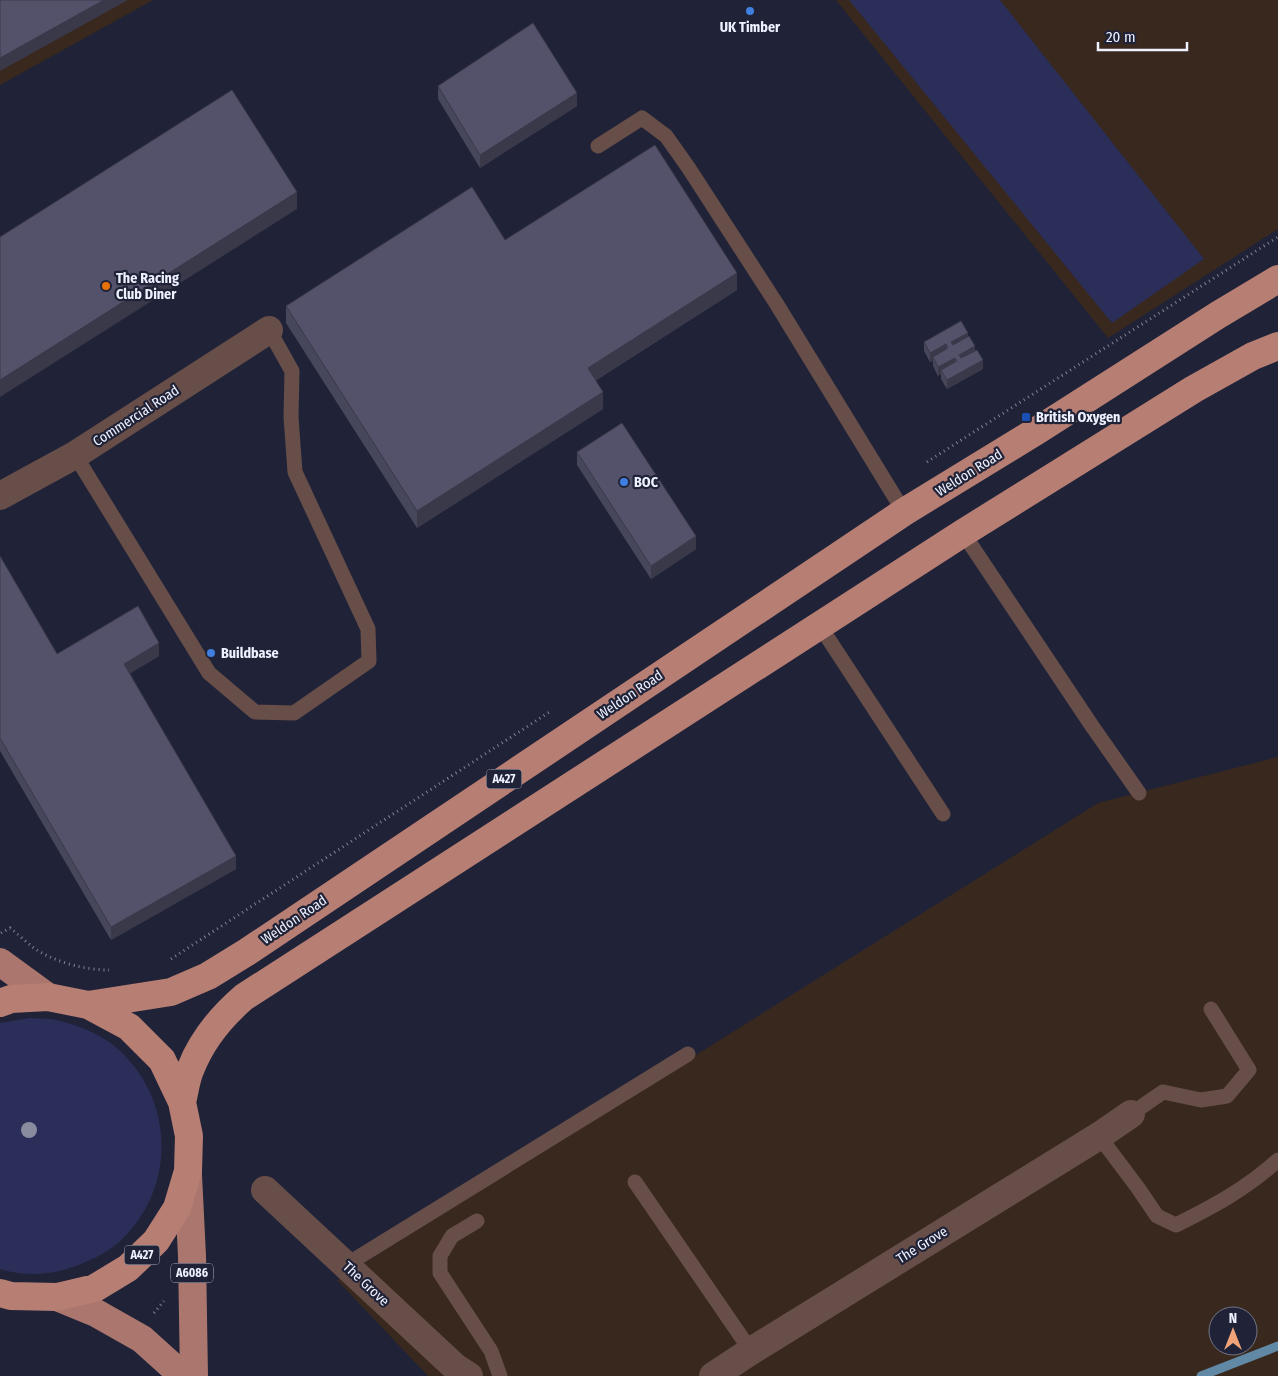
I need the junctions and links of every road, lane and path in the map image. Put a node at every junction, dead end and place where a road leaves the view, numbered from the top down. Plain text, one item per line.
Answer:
1 (598, 146) dead end
2 (1278, 237) edge
3 (1278, 279) edge
4 (269, 330) joint
5 (1278, 346) edge
6 (75, 455) junction
7 (924, 464) dead end
8 (0, 496) edge
9 (904, 512) junction
10 (963, 533) junction
11 (820, 626) junction
12 (551, 711) dead end
13 (1139, 793) dead end
14 (943, 814) dead end
15 (0, 933) edge
16 (167, 961) dead end
17 (0, 962) edge
18 (117, 970) dead end
19 (48, 997) junction
20 (0, 1003) edge
21 (88, 1005) junction
22 (1211, 1009) dead end
23 (688, 1054) dead end
24 (182, 1102) junction
25 (1131, 1114) joint
26 (1099, 1136) junction
27 (1278, 1160) edge
28 (188, 1171) junction
29 (635, 1182) dead end
30 (265, 1190) dead end
31 (477, 1221) dead end
32 (346, 1265) junction
33 (4, 1295) edge
34 (57, 1297) junction
35 (751, 1351) junction
36 (183, 1376) edge
37 (194, 1376) edge
38 (469, 1376) edge
39 (500, 1376) edge
40 (713, 1376) edge

1 - 9 lane
2 - 7 path
3 - 9 highway, Weldon Road / A427
4 - 6 street, Commercial Road
4 - 6 lane
5 - 10 highway, A427
6 - 8 street, Commercial Road
9 - 21 highway, Weldon Road / A427
10 - 11 highway, A427
10 - 13 lane
11 - 14 lane
11 - 24 highway, A427
12 - 16 path
15 - 18 path
17 - 19 main road
19 - 20 highway, A427
19 - 21 highway, A427
21 - 24 highway, A427
22 - 25 lane
23 - 32 lane
24 - 28 highway, A427
25 - 26 street, The Grove
26 - 27 lane
26 - 35 street, The Grove
28 - 34 highway, A427
28 - 37 main road, A6086
29 - 35 lane
30 - 32 street, The Grove
31 - 39 lane
32 - 38 street, The Grove
33 - 34 highway, A427
34 - 36 main road
35 - 40 street, The Grove

